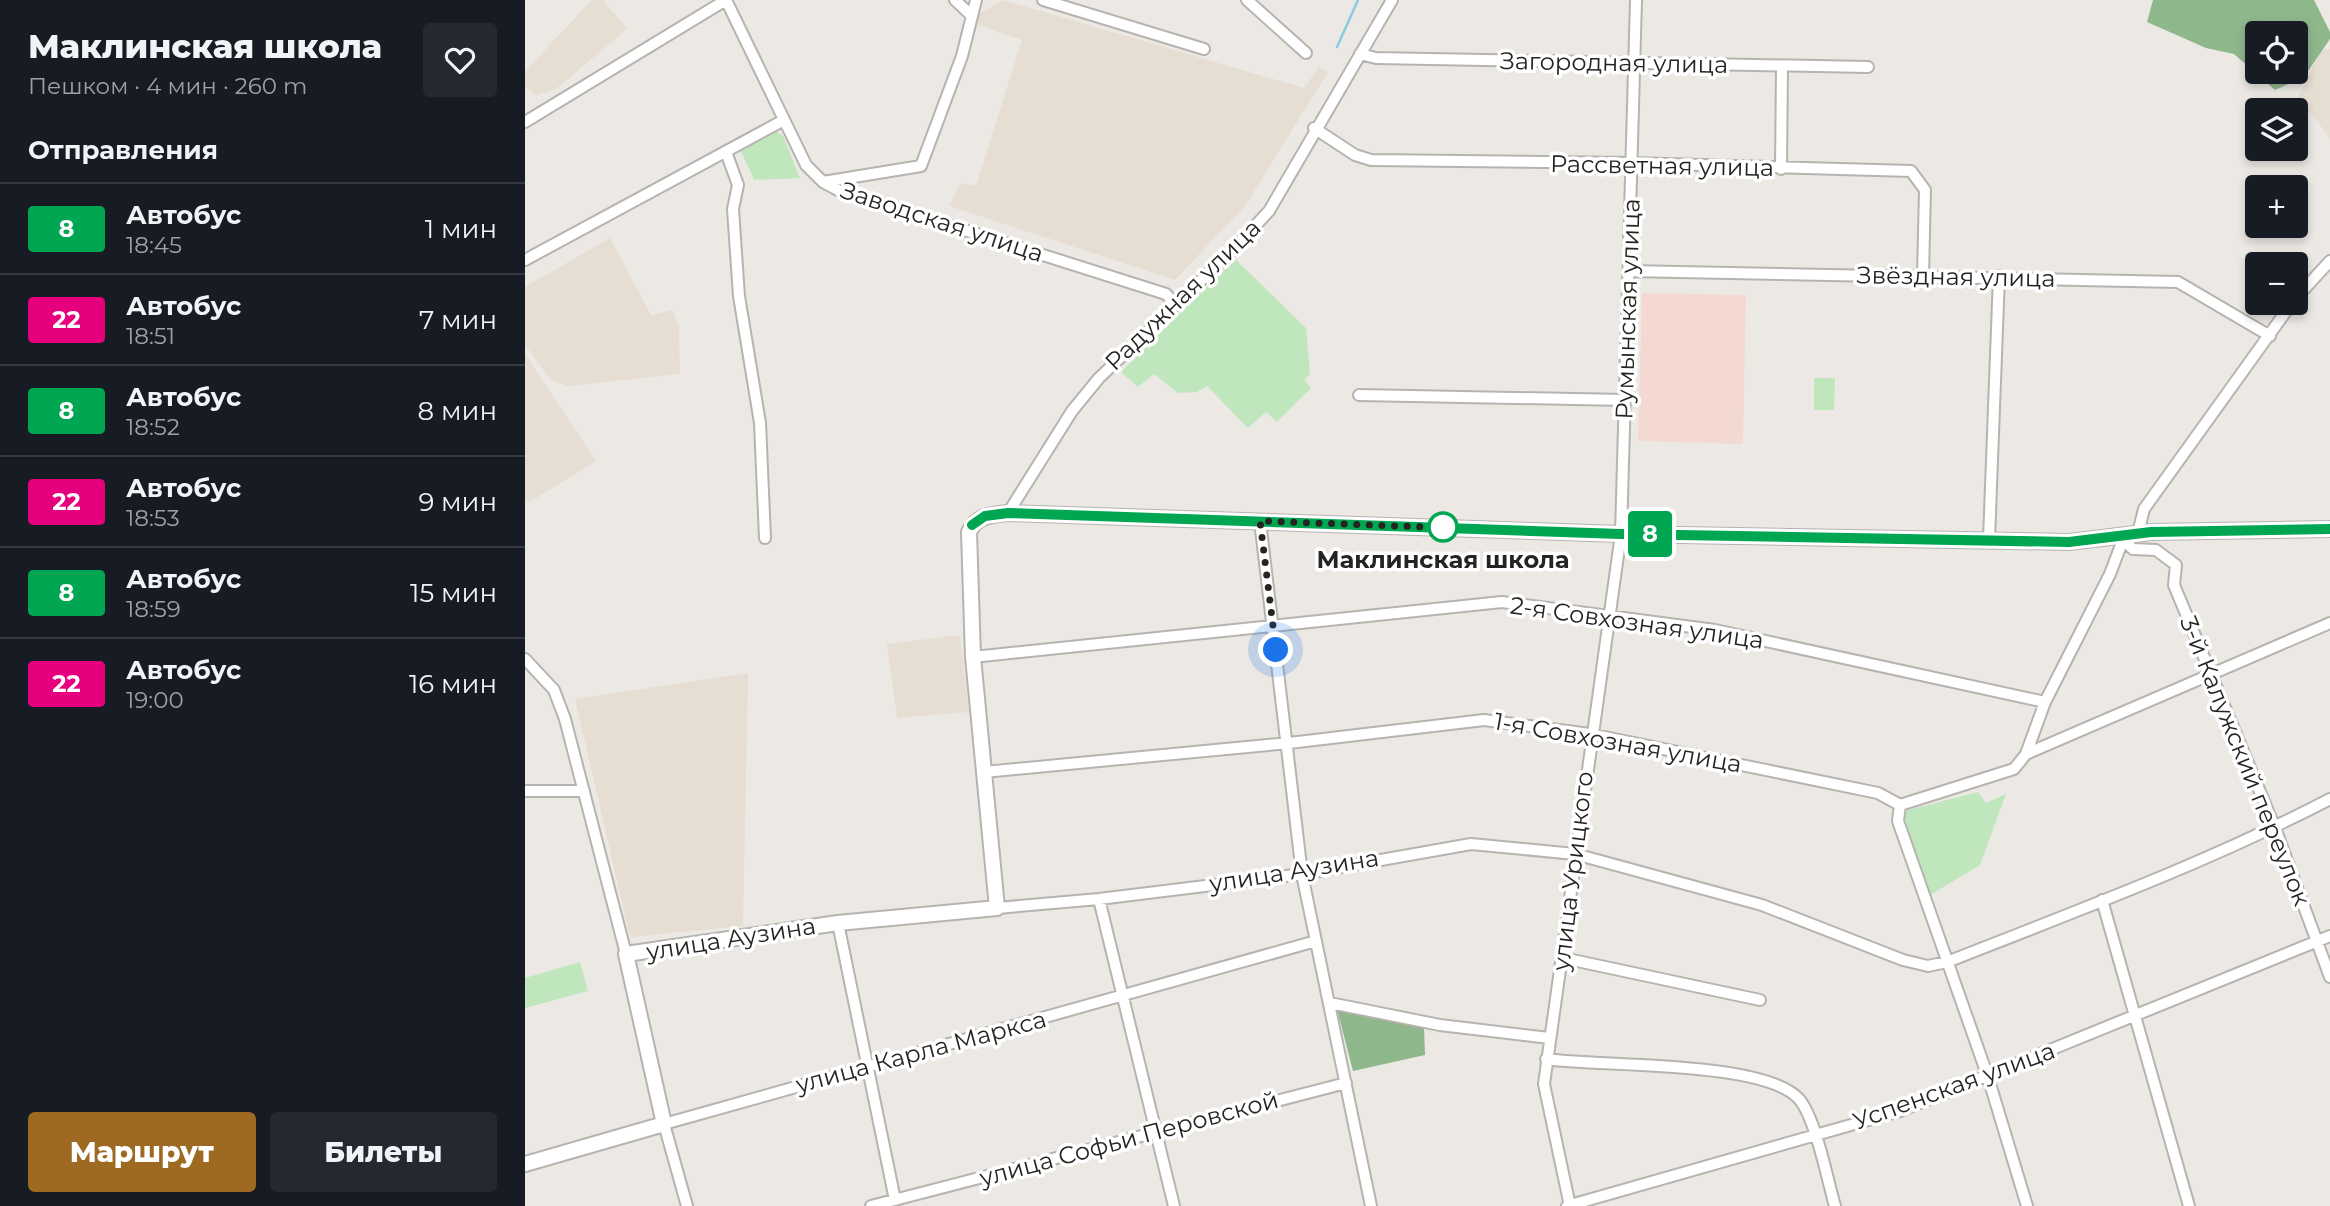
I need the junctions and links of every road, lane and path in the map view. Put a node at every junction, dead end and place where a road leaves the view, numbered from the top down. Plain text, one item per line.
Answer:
1 (726, 0) edge
2 (955, 0) edge
3 (976, 0) edge
4 (1043, 0) edge
5 (1247, 0) edge
6 (1392, 0) edge
7 (1636, 0) edge
8 (971, 15) junction
9 (1204, 49) dead end
10 (1306, 53) dead end
11 (1360, 54) junction
12 (1635, 63) junction
13 (1782, 66) junction
14 (1868, 67) dead end
15 (784, 120) junction
16 (525, 122) edge
17 (1314, 128) junction
18 (726, 152) junction
19 (1633, 163) junction
20 (1781, 169) junction
21 (823, 182) junction
22 (525, 260) edge
23 (2330, 261) edge
24 (1628, 271) junction
25 (1923, 275) junction
26 (1999, 276) junction
27 (2308, 285) edge
28 (1175, 304) junction
29 (2285, 315) edge
30 (2270, 336) junction
31 (1359, 395) dead end
32 (1625, 400) junction
33 (1008, 513) junction
34 (1260, 521) junction
35 (2330, 529) edge
36 (2138, 533) junction
37 (1621, 534) junction
38 (2119, 536) junction
39 (765, 538) dead end
40 (1989, 540) junction
41 (1610, 615) junction
42 (2330, 623) edge
43 (1273, 626) junction
44 (973, 657) junction
45 (525, 659) edge
46 (2214, 675) junction
47 (2045, 702) junction
48 (1590, 734) junction
49 (1289, 743) junction
50 (2026, 754) junction
51 (984, 772) junction
52 (525, 791) edge
53 (585, 791) junction
54 (2330, 799) edge
55 (1900, 805) junction
56 (2274, 828) junction
57 (1575, 854) junction
58 (1301, 874) junction
59 (1099, 899) junction
60 (2102, 900) junction
61 (997, 908) junction
62 (838, 923) junction
63 (2330, 936) edge
64 (1316, 941) junction
65 (2317, 941) junction
66 (626, 954) junction
67 (1563, 958) junction
68 (1947, 962) junction
69 (2330, 978) edge
70 (1124, 996) junction
71 (1760, 1000) dead end
72 (1330, 1003) junction
73 (2137, 1017) junction
74 (1549, 1038) junction
75 (1546, 1059) junction
76 (868, 1067) junction
77 (1988, 1077) junction
78 (1346, 1083) junction
79 (664, 1124) junction
80 (1156, 1133) junction
81 (1815, 1135) junction
82 (525, 1164) edge
83 (895, 1200) junction
84 (878, 1205) edge
85 (687, 1206) edge
86 (1174, 1206) edge
87 (1371, 1206) edge
88 (1569, 1206) edge
89 (1835, 1206) edge
90 (2028, 1206) edge
91 (2189, 1206) edge

1 - 15 street, Заводская улица
1 - 16 street
2 - 8 street
3 - 8 street
4 - 9 street
5 - 10 street
6 - 11 street, Радужная улица
7 - 12 street, Румынская улица
8 - 21 street
11 - 12 street, Загородная улица
11 - 17 street, Радужная улица
12 - 13 street, Загородная улица
12 - 19 street, Румынская улица
13 - 14 street, Загородная улица
13 - 20 street
15 - 18 street
15 - 21 street, Заводская улица
17 - 19 street, Рассветная улица
17 - 28 street, Радужная улица
18 - 22 street
18 - 39 street
19 - 20 street, Рассветная улица
19 - 24 street, Румынская улица
20 - 25 street, Рассветная улица
21 - 28 street, Заводская улица
23 - 27 street
24 - 25 street, Звёздная улица
24 - 32 street, Румынская улица
25 - 26 street, Звёздная улица
26 - 30 street, Звёздная улица
26 - 40 street
28 - 33 street, Радужная улица
29 - 30 street
30 - 36 street
31 - 32 street
32 - 37 street, Румынская улица
33 - 34 main road
33 - 44 main road
34 - 37 main road
34 - 43 street
35 - 36 main road
36 - 38 main road
37 - 40 main road
37 - 41 street, улица Урицкого
38 - 40 main road
38 - 46 street, 3-й Калужский переулок
38 - 47 street
41 - 43 street, 2-я Совхозная улица
41 - 47 street, 2-я Совхозная улица
41 - 48 street, улица Урицкого
42 - 46 street
43 - 44 street, 2-я Совхозная улица
43 - 49 street
44 - 51 main road
45 - 53 street
46 - 50 street
46 - 56 street, 3-й Калужский переулок
47 - 50 street
48 - 49 street, 1-я Совхозная улица
48 - 55 street, 1-я Совхозная улица
48 - 57 street, улица Урицкого
49 - 51 street, 1-я Совхозная улица
49 - 58 street
50 - 55 street
51 - 61 main road
52 - 53 street
53 - 66 street
54 - 56 street
55 - 68 street
56 - 60 street
56 - 65 street, 3-й Калужский переулок
57 - 58 street, улица Аузина
57 - 67 street, улица Урицкого
57 - 68 street, улица Аузина
58 - 59 street, улица Аузина
58 - 64 street
59 - 61 street, улица Аузина
59 - 70 street
60 - 68 street
60 - 73 street
61 - 62 main road, улица Аузина
62 - 66 main road, улица Аузина
62 - 76 street
63 - 65 street, Успенская улица
64 - 70 street, улица Карла Маркса
64 - 72 street
65 - 69 street, 3-й Калужский переулок
65 - 73 street, Успенская улица
66 - 79 main road
67 - 71 street
67 - 74 street, улица Урицкого
68 - 77 street
70 - 76 street, улица Карла Маркса
70 - 80 street
72 - 74 street
72 - 78 street
73 - 77 street, Успенская улица
73 - 91 street
74 - 75 street, улица Урицкого
75 - 81 street
75 - 88 street, улица Урицкого
76 - 79 street, улица Карла Маркса
76 - 83 street
77 - 81 street, Успенская улица
77 - 90 street
78 - 80 street, улица Софьи Перовской
78 - 87 street
79 - 82 main road, улица Карла Маркса
79 - 85 street
80 - 83 street, улица Софьи Перовской
80 - 86 street
81 - 88 street, Успенская улица
81 - 89 street
83 - 84 street, улица Софьи Перовской

